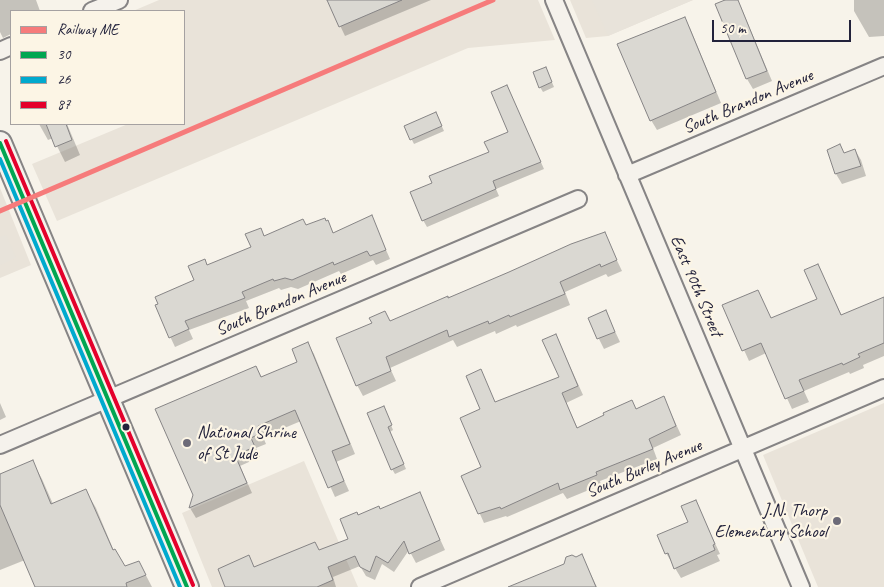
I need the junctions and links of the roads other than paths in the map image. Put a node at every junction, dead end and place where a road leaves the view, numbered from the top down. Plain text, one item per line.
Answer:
1 (119, 0) edge
2 (554, 0) edge
3 (94, 10) edge
4 (884, 66) edge
5 (0, 143) edge
6 (628, 175) junction
7 (578, 199) dead end
8 (884, 388) edge
9 (108, 399) junction
10 (0, 445) edge
11 (743, 449) junction
12 (187, 587) edge
13 (420, 587) edge
14 (801, 587) edge

1 - 3 street
2 - 6 street, East 90th Street
4 - 6 street, South Brandon Avenue
5 - 9 street
6 - 11 street, East 90th Street
7 - 9 street, South Brandon Avenue
8 - 11 street, South Burley Avenue
9 - 10 street, South Brandon Avenue
9 - 12 street
11 - 13 street, South Burley Avenue
11 - 14 street, East 90th Street

